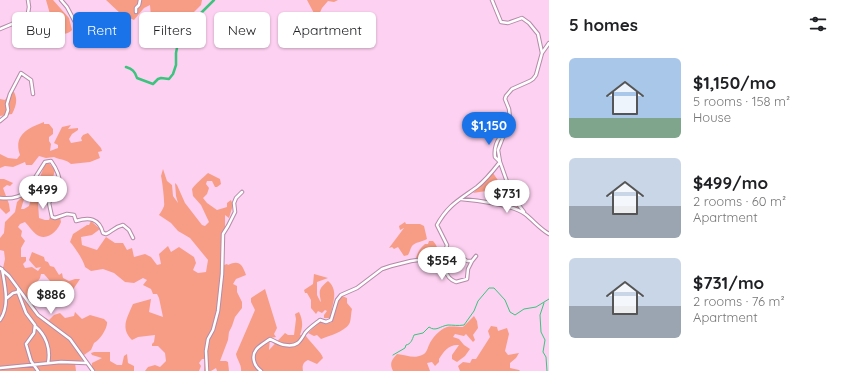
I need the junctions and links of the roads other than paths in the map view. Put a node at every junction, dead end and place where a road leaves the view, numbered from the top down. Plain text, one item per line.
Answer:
1 (28, 0) edge
2 (61, 0) edge
3 (140, 0) edge
4 (492, 0) edge
5 (136, 12) dead end
6 (73, 18) edge
7 (0, 28) edge
8 (549, 43) edge
9 (542, 53) junction
10 (33, 94) dead end
11 (0, 121) edge
12 (500, 162) junction
13 (242, 192) dead end
14 (0, 198) edge
15 (461, 199) junction
16 (525, 214) junction
17 (549, 234) edge
18 (133, 238) dead end
19 (445, 253) junction
20 (449, 255) junction
21 (476, 256) dead end
22 (472, 261) junction
23 (1, 268) edge
24 (18, 291) junction
25 (6, 299) junction
26 (0, 320) edge
27 (35, 325) junction
28 (48, 363) junction
29 (87, 363) junction
30 (33, 365) junction
31 (0, 368) edge
32 (38, 371) edge
33 (93, 371) edge
34 (207, 371) edge
35 (261, 371) edge

1 - 7 street
2 - 6 street
3 - 5 street
4 - 9 street
8 - 9 street
9 - 12 street
10 - 11 street
12 - 15 street
12 - 16 street
13 - 34 street
14 - 18 street
15 - 16 street
15 - 19 street
16 - 17 street
19 - 20 street
19 - 35 street
20 - 22 street
20 - 22 street
21 - 22 street
23 - 24 street
23 - 25 street
24 - 25 street
24 - 27 street
24 - 29 street
25 - 26 street
27 - 28 street
27 - 30 street
28 - 29 street
28 - 30 street
29 - 33 street
30 - 31 street
30 - 32 street

